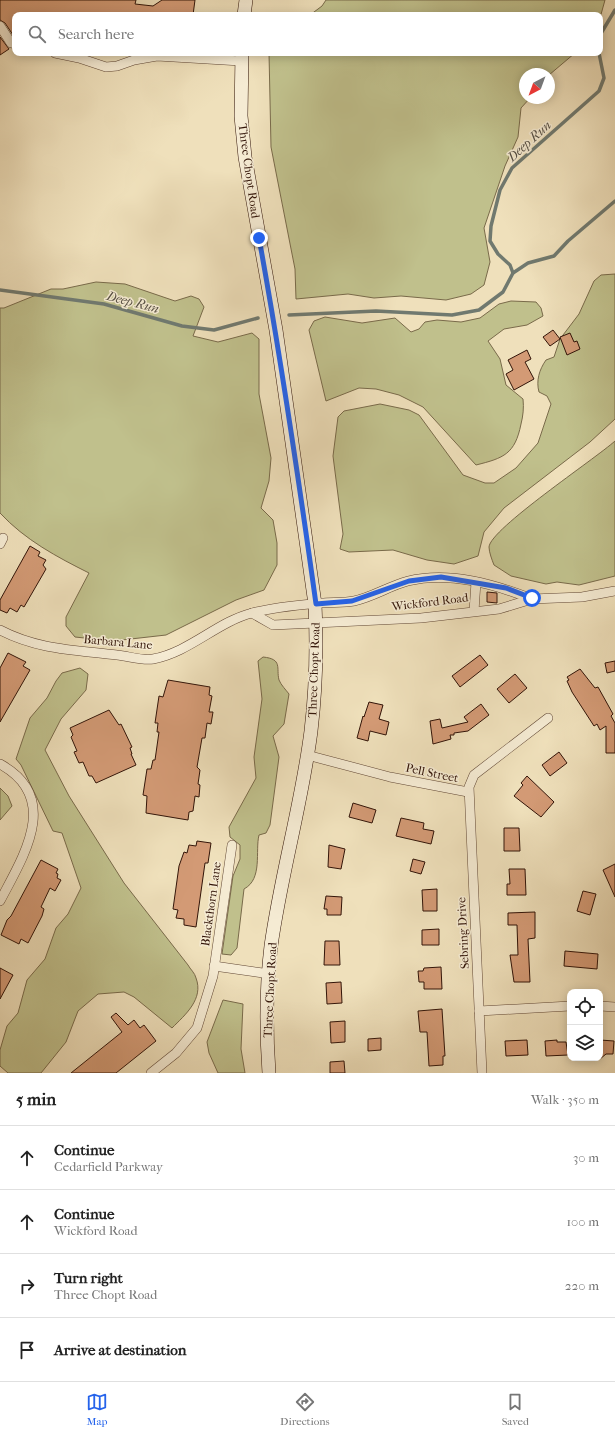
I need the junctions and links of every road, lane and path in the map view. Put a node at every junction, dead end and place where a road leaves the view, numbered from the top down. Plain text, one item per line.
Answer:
1 (246, 0) edge
2 (244, 12) edge
3 (0, 26) edge
4 (12, 43) edge
5 (69, 56) edge
6 (157, 56) edge
7 (157, 56) edge
8 (241, 57) edge
9 (476, 582) junction
10 (615, 591) edge
11 (532, 598) junction
12 (316, 604) junction
13 (474, 611) junction
14 (252, 613) junction
15 (316, 622) junction
16 (0, 630) edge
17 (548, 718) dead end
18 (307, 755) junction
19 (0, 764) edge
20 (468, 792) junction
21 (232, 845) dead end
22 (0, 901) edge
23 (214, 966) junction
24 (270, 974) junction
25 (567, 1006) edge
26 (603, 1006) edge
27 (615, 1007) edge
28 (479, 1010) junction
29 (151, 1073) edge
30 (268, 1073) edge
31 (482, 1073) edge

1 - 2 main road
3 - 4 street
5 - 6 street
7 - 8 street
8 - 12 main road, Three Chopt Road
9 - 11 street
9 - 12 street, Wickford Road
9 - 13 street, Wickford Road
10 - 11 street
11 - 13 street
12 - 14 street, Barbara Lane
12 - 15 main road, Three Chopt Road
13 - 15 street, Wickford Road
14 - 15 street
14 - 16 street, Barbara Lane
15 - 18 main road, Three Chopt Road
17 - 20 street, Pell Street
18 - 20 street, Pell Street
18 - 24 main road, Three Chopt Road
19 - 22 street
20 - 28 street, Sebring Drive
21 - 23 street, Blackthorn Lane
23 - 24 street
23 - 29 street, Blackthorn Lane
24 - 30 main road, Three Chopt Road
25 - 28 street
26 - 27 street
28 - 31 street, Sebring Drive

